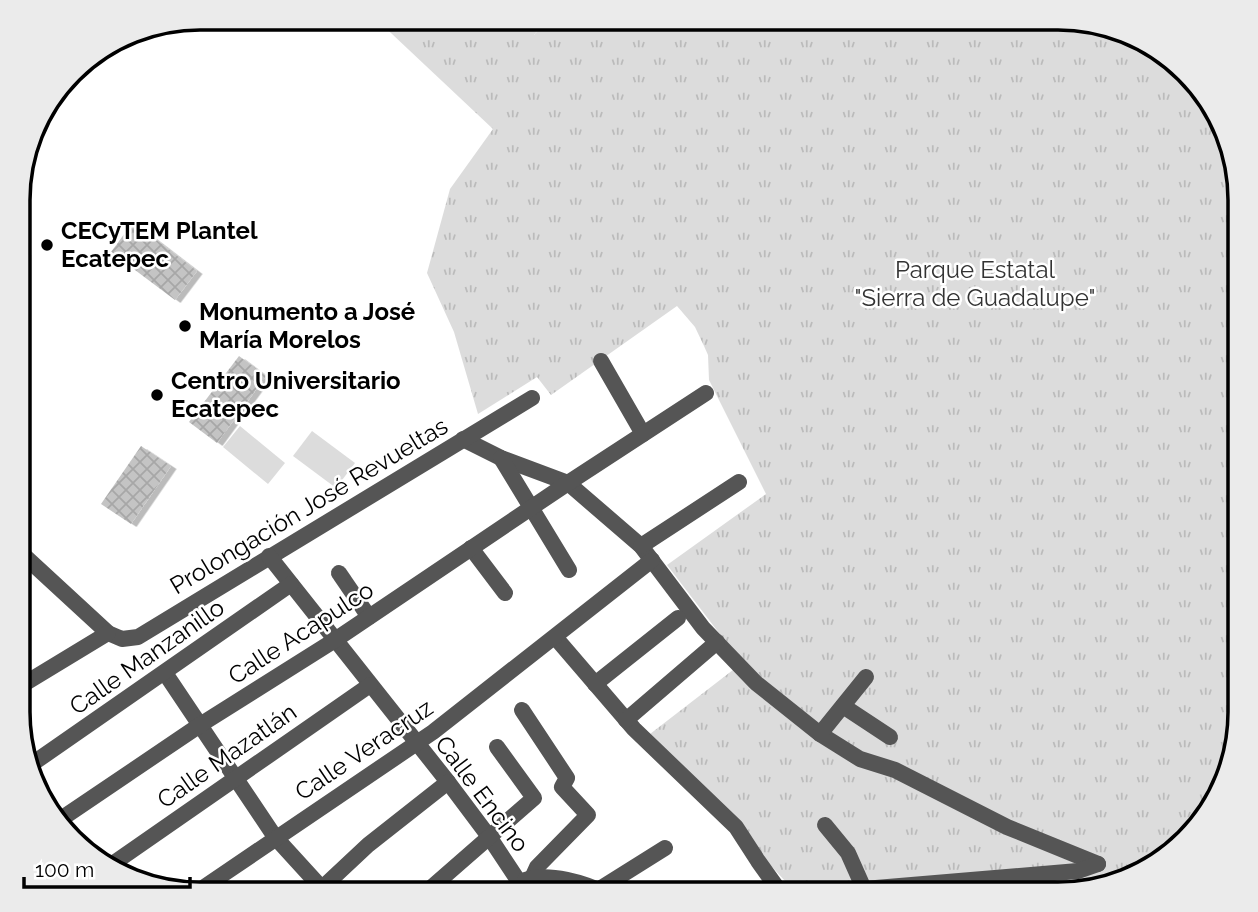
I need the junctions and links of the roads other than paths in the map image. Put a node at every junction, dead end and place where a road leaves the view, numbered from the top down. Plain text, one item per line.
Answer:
1 (601, 361) dead end
2 (706, 393) dead end
3 (532, 398) dead end
4 (643, 434) junction
5 (463, 439) junction
6 (501, 458) junction
7 (739, 482) dead end
8 (568, 483) junction
9 (532, 507) junction
10 (641, 546) junction
11 (471, 548) junction
12 (269, 556) junction
13 (652, 560) junction
14 (30, 561) edge
15 (569, 570) dead end
16 (339, 573) dead end
17 (291, 584) junction
18 (505, 593) dead end
19 (369, 617) junction
20 (678, 618) dead end
21 (108, 633) junction
22 (555, 637) junction
23 (335, 640) junction
24 (717, 642) junction
25 (165, 673) junction
26 (30, 676) edge
27 (866, 677) dead end
28 (595, 684) junction
29 (370, 685) junction
30 (843, 706) junction
31 (522, 710) dead end
32 (626, 720) junction
33 (200, 725) junction
34 (820, 734) junction
35 (890, 737) dead end
36 (416, 744) junction
37 (497, 747) dead end
38 (37, 760) edge
39 (235, 777) junction
40 (448, 782) junction
41 (65, 816) edge
42 (825, 825) dead end
43 (275, 837) junction
44 (490, 838) junction
45 (665, 848) dead end
46 (118, 860) edge
47 (211, 882) edge
48 (316, 882) edge
49 (333, 882) edge
50 (438, 882) edge
51 (524, 882) edge
52 (528, 882) edge
53 (549, 882) edge
54 (570, 882) edge
55 (617, 882) edge
56 (773, 882) edge
57 (861, 882) edge
58 (947, 882) edge

1 - 4 street
2 - 4 street, Calle Acapulco
3 - 5 street, Prolongación José Revueltas
4 - 8 street, Calle Acapulco
5 - 6 street
5 - 12 street, Prolongación José Revueltas
6 - 8 street
6 - 9 street
7 - 10 street
8 - 9 street, Calle Acapulco
8 - 10 street
9 - 11 street, Calle Acapulco
9 - 15 street
10 - 13 street
11 - 18 street
11 - 19 street, Calle Acapulco
12 - 17 street, Calle Encino
12 - 21 street, Prolongación José Revueltas
13 - 22 street, Calle Veracruz
13 - 24 street
14 - 21 street
16 - 19 street
17 - 23 street, Calle Encino
17 - 25 street, Calle Manzanillo
19 - 23 street, Calle Acapulco
20 - 28 street
21 - 26 street
22 - 28 street
22 - 36 street, Calle Veracruz
23 - 29 street, Calle Encino
23 - 33 street, Calle Acapulco
24 - 32 street
24 - 34 street
25 - 33 street
25 - 38 street, Calle Manzanillo
27 - 30 street
28 - 32 street
29 - 36 street, Calle Encino
29 - 39 street, Calle Mazatlán
30 - 34 street
30 - 35 street
31 - 52 street
32 - 56 street
33 - 39 street
33 - 41 street, Calle Acapulco
34 - 58 street
36 - 40 street, Calle Encino
36 - 43 street, Calle Veracruz
37 - 44 street
39 - 43 street
39 - 46 street, Calle Mazatlán
40 - 44 street, Calle Encino
40 - 49 street
42 - 57 street
43 - 47 street, Calle Veracruz
43 - 48 street
44 - 50 street
44 - 51 street, Calle Encino
45 - 55 street
53 - 54 street

